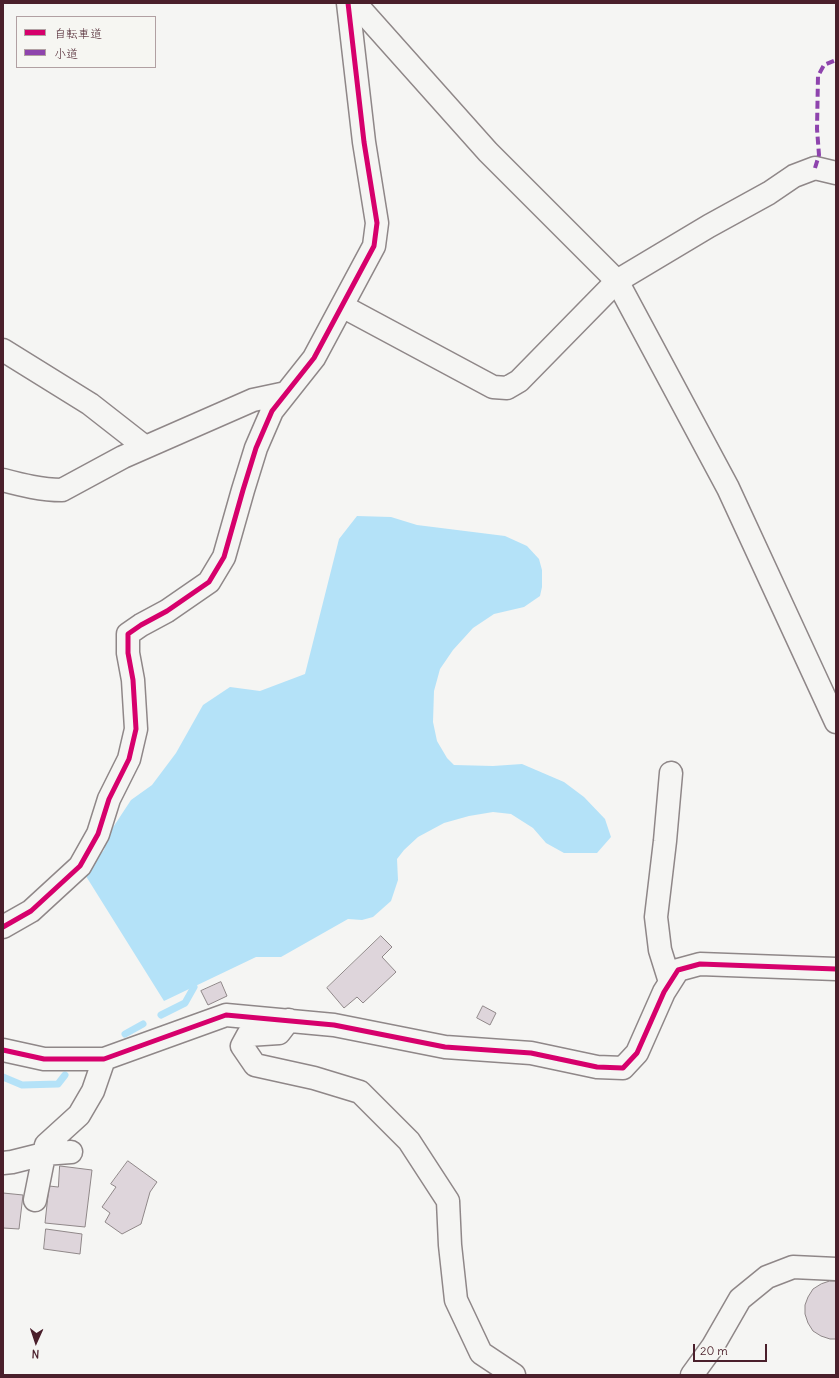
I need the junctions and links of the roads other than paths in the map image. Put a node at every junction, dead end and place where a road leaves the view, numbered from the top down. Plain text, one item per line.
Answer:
1 (348, 3) edge
2 (355, 3) edge
3 (836, 173) edge
4 (617, 280) junction
5 (342, 306) junction
6 (3, 350) edge
7 (286, 393) junction
8 (145, 447) junction
9 (3, 480) edge
10 (836, 722) edge
11 (671, 773) dead end
12 (3, 927) edge
13 (836, 969) edge
14 (670, 982) junction
15 (288, 1020) junction
16 (3, 1050) edge
17 (104, 1059) junction
18 (71, 1152) dead end
19 (44, 1154) junction
20 (3, 1162) edge
21 (35, 1200) dead end
22 (836, 1269) edge
23 (514, 1375) edge
24 (692, 1375) edge

1 - 5 street
2 - 4 street
3 - 4 street
4 - 5 street
4 - 10 street
5 - 7 street
6 - 8 street
7 - 8 street
7 - 12 street
8 - 9 street
11 - 14 street
13 - 14 street
14 - 15 street
15 - 17 street
15 - 23 street
16 - 17 street
17 - 19 street
18 - 19 street
19 - 20 street
19 - 21 street
22 - 24 street

